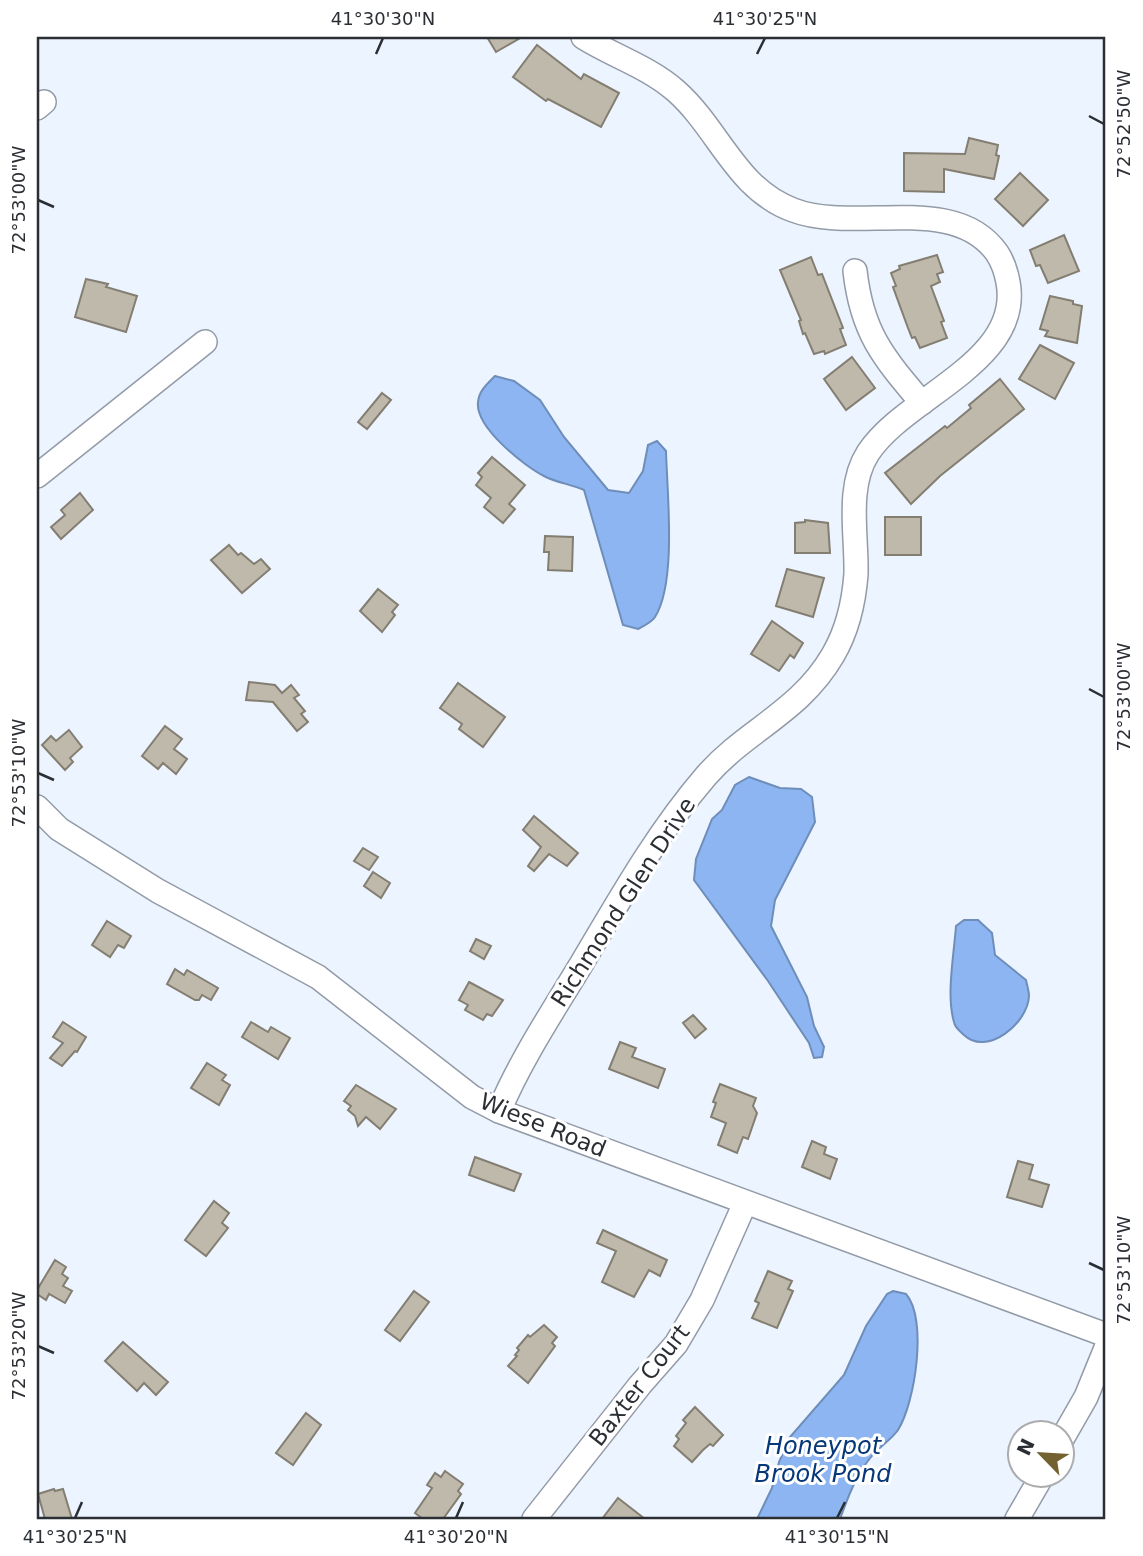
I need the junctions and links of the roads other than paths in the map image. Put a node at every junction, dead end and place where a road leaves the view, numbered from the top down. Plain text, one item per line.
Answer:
1 (583, 37) edge
2 (855, 271) dead end
3 (205, 342) dead end
4 (922, 403) junction
5 (37, 477) edge
6 (37, 807) edge
7 (499, 1111) junction
8 (745, 1203) junction
9 (1106, 1335) edge
10 (1106, 1348) edge
11 (1073, 1420) edge
12 (1033, 1490) edge
13 (534, 1519) edge
14 (1017, 1519) edge

1 - 4 street, Richmond Glen Drive
2 - 4 street
3 - 5 street
4 - 7 street, Richmond Glen Drive
6 - 7 street, Wiese Road
7 - 8 street, Wiese Road
8 - 9 street, Wiese Road
8 - 13 street, Baxter Court
10 - 11 street
12 - 14 street

